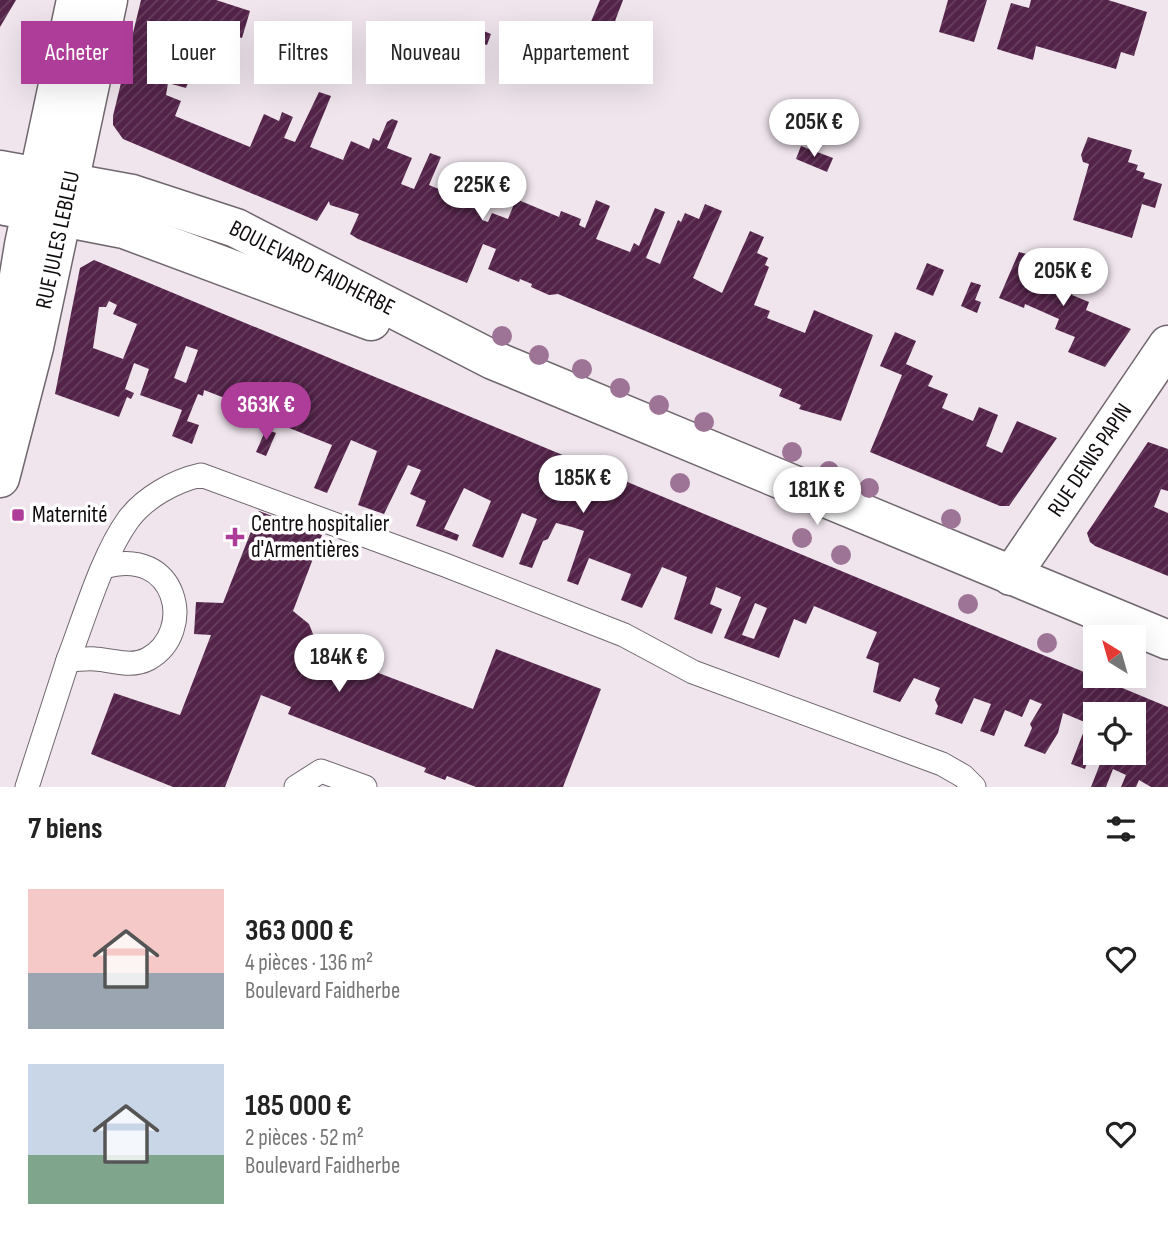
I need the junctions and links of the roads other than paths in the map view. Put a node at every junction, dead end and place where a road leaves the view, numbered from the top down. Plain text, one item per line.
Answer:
1 (76, 0) edge
2 (108, 0) edge
3 (0, 170) edge
4 (41, 198) edge
5 (1168, 345) edge
6 (0, 392) edge
7 (0, 478) edge
8 (104, 567) junction
9 (1011, 576) junction
10 (1166, 640) edge
11 (68, 660) junction
12 (27, 787) edge
13 (296, 787) edge
14 (365, 787) edge
15 (974, 787) edge

1 - 4 street, RUE JULES LEBLEU
2 - 4 street, RUE JULES LEBLEU
3 - 4 street, BOULEVARD FAIDHERBE
4 - 6 street, RUE JULES LEBLEU
4 - 7 street, RUE JULES LEBLEU
4 - 9 street, BOULEVARD FAIDHERBE
5 - 9 street, RUE DENIS PAPIN
8 - 11 lane
8 - 11 lane
8 - 15 lane
9 - 10 street, BOULEVARD FAIDHERBE
11 - 12 lane
13 - 14 lane

